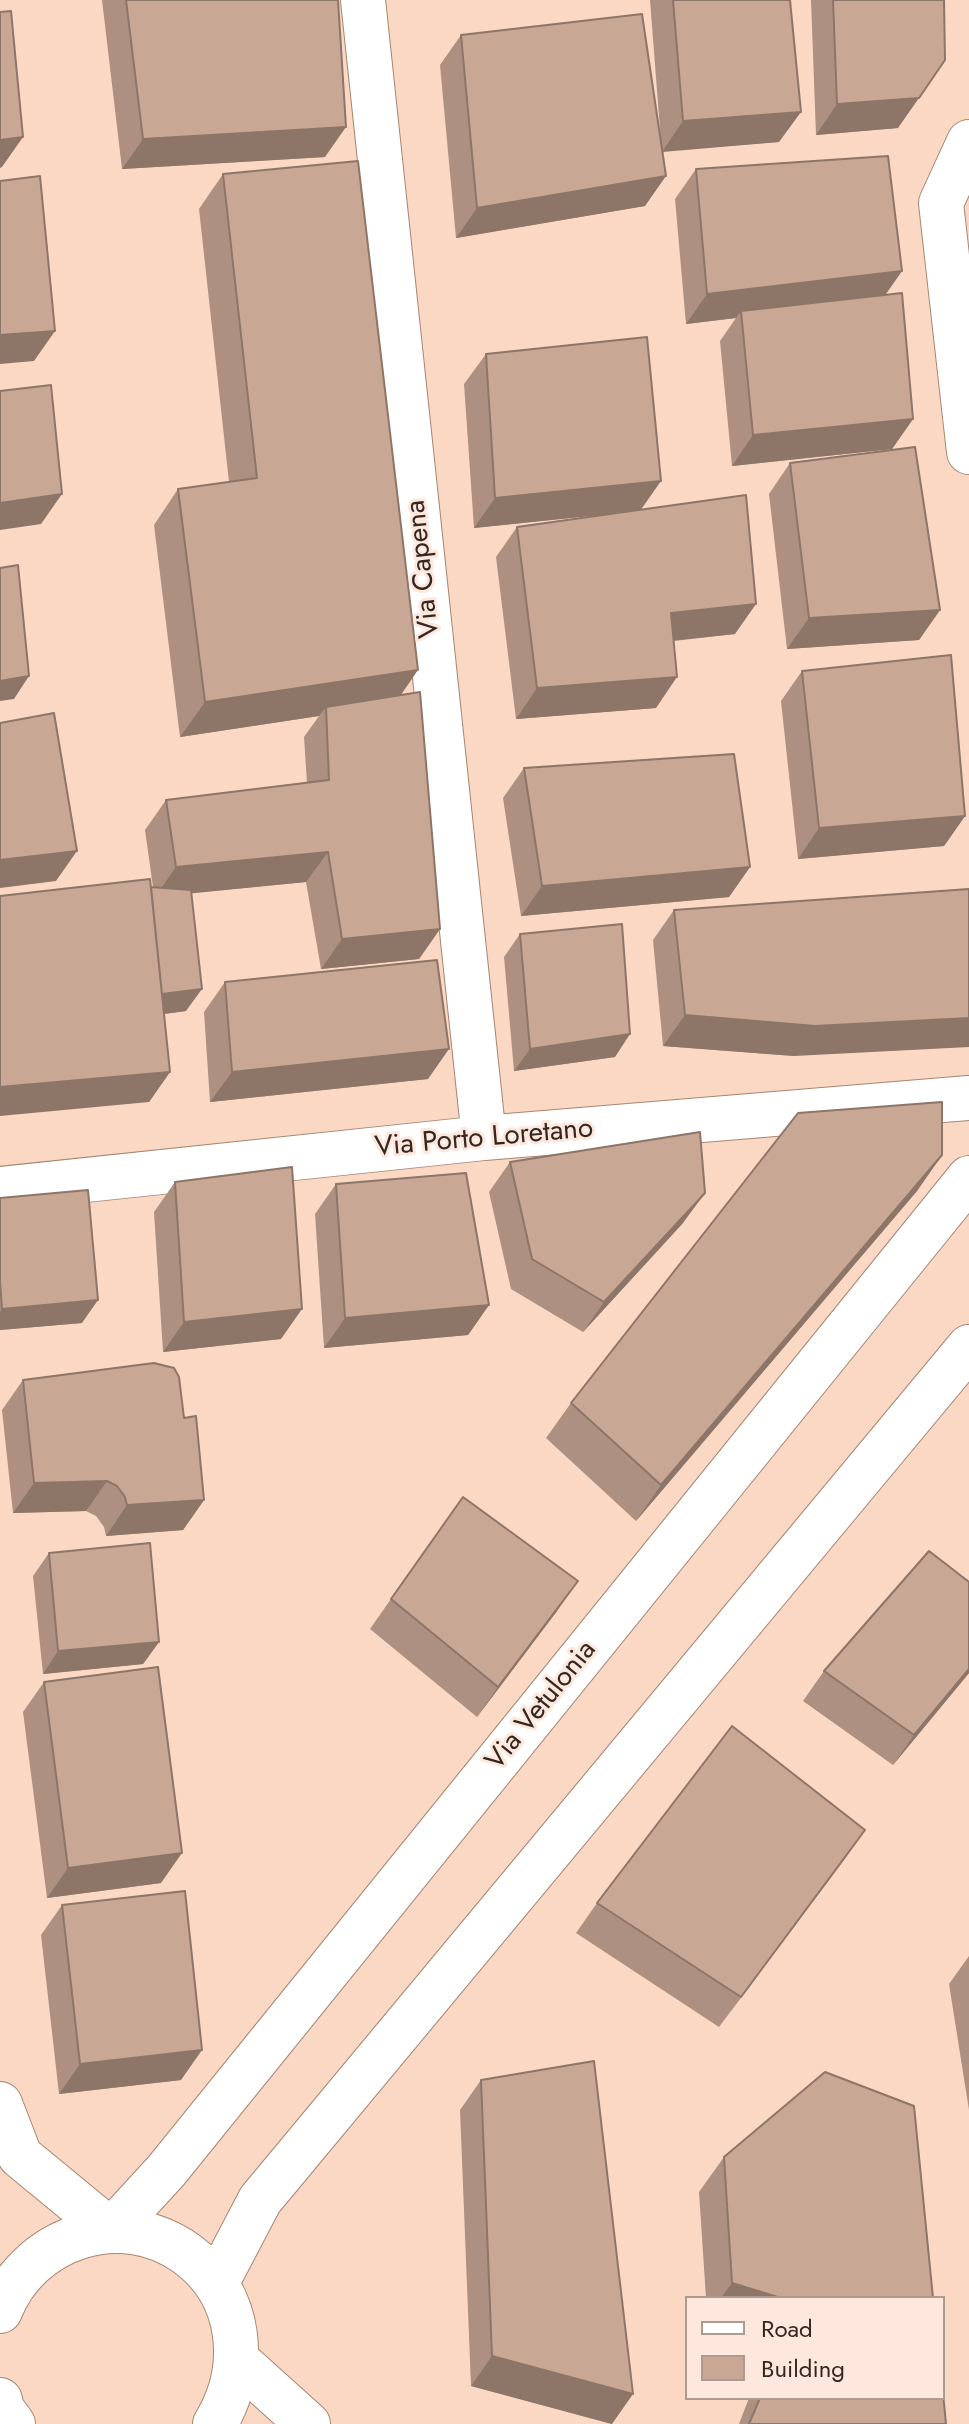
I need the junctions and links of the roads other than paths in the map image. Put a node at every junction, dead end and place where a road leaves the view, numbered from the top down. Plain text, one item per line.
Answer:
1 (363, 0) edge
2 (969, 142) edge
3 (969, 452) edge
4 (969, 1098) edge
5 (484, 1138) junction
6 (969, 1178) edge
7 (0, 1189) edge
8 (969, 1347) edge
9 (0, 2104) edge
10 (111, 2231) junction
11 (216, 2284) junction
12 (3, 2294) edge
13 (238, 2361) junction
14 (0, 2400) edge
15 (13, 2424) edge
16 (215, 2424) edge
17 (308, 2424) edge

1 - 5 street, Via Capena
2 - 3 street
4 - 5 street, Via Porto Loretano
5 - 7 street, Via Porto Loretano
6 - 10 street, Via Vetulonia
8 - 11 street
9 - 10 street
10 - 11 street
10 - 12 street
11 - 13 street
13 - 16 street
13 - 17 street
14 - 15 street

